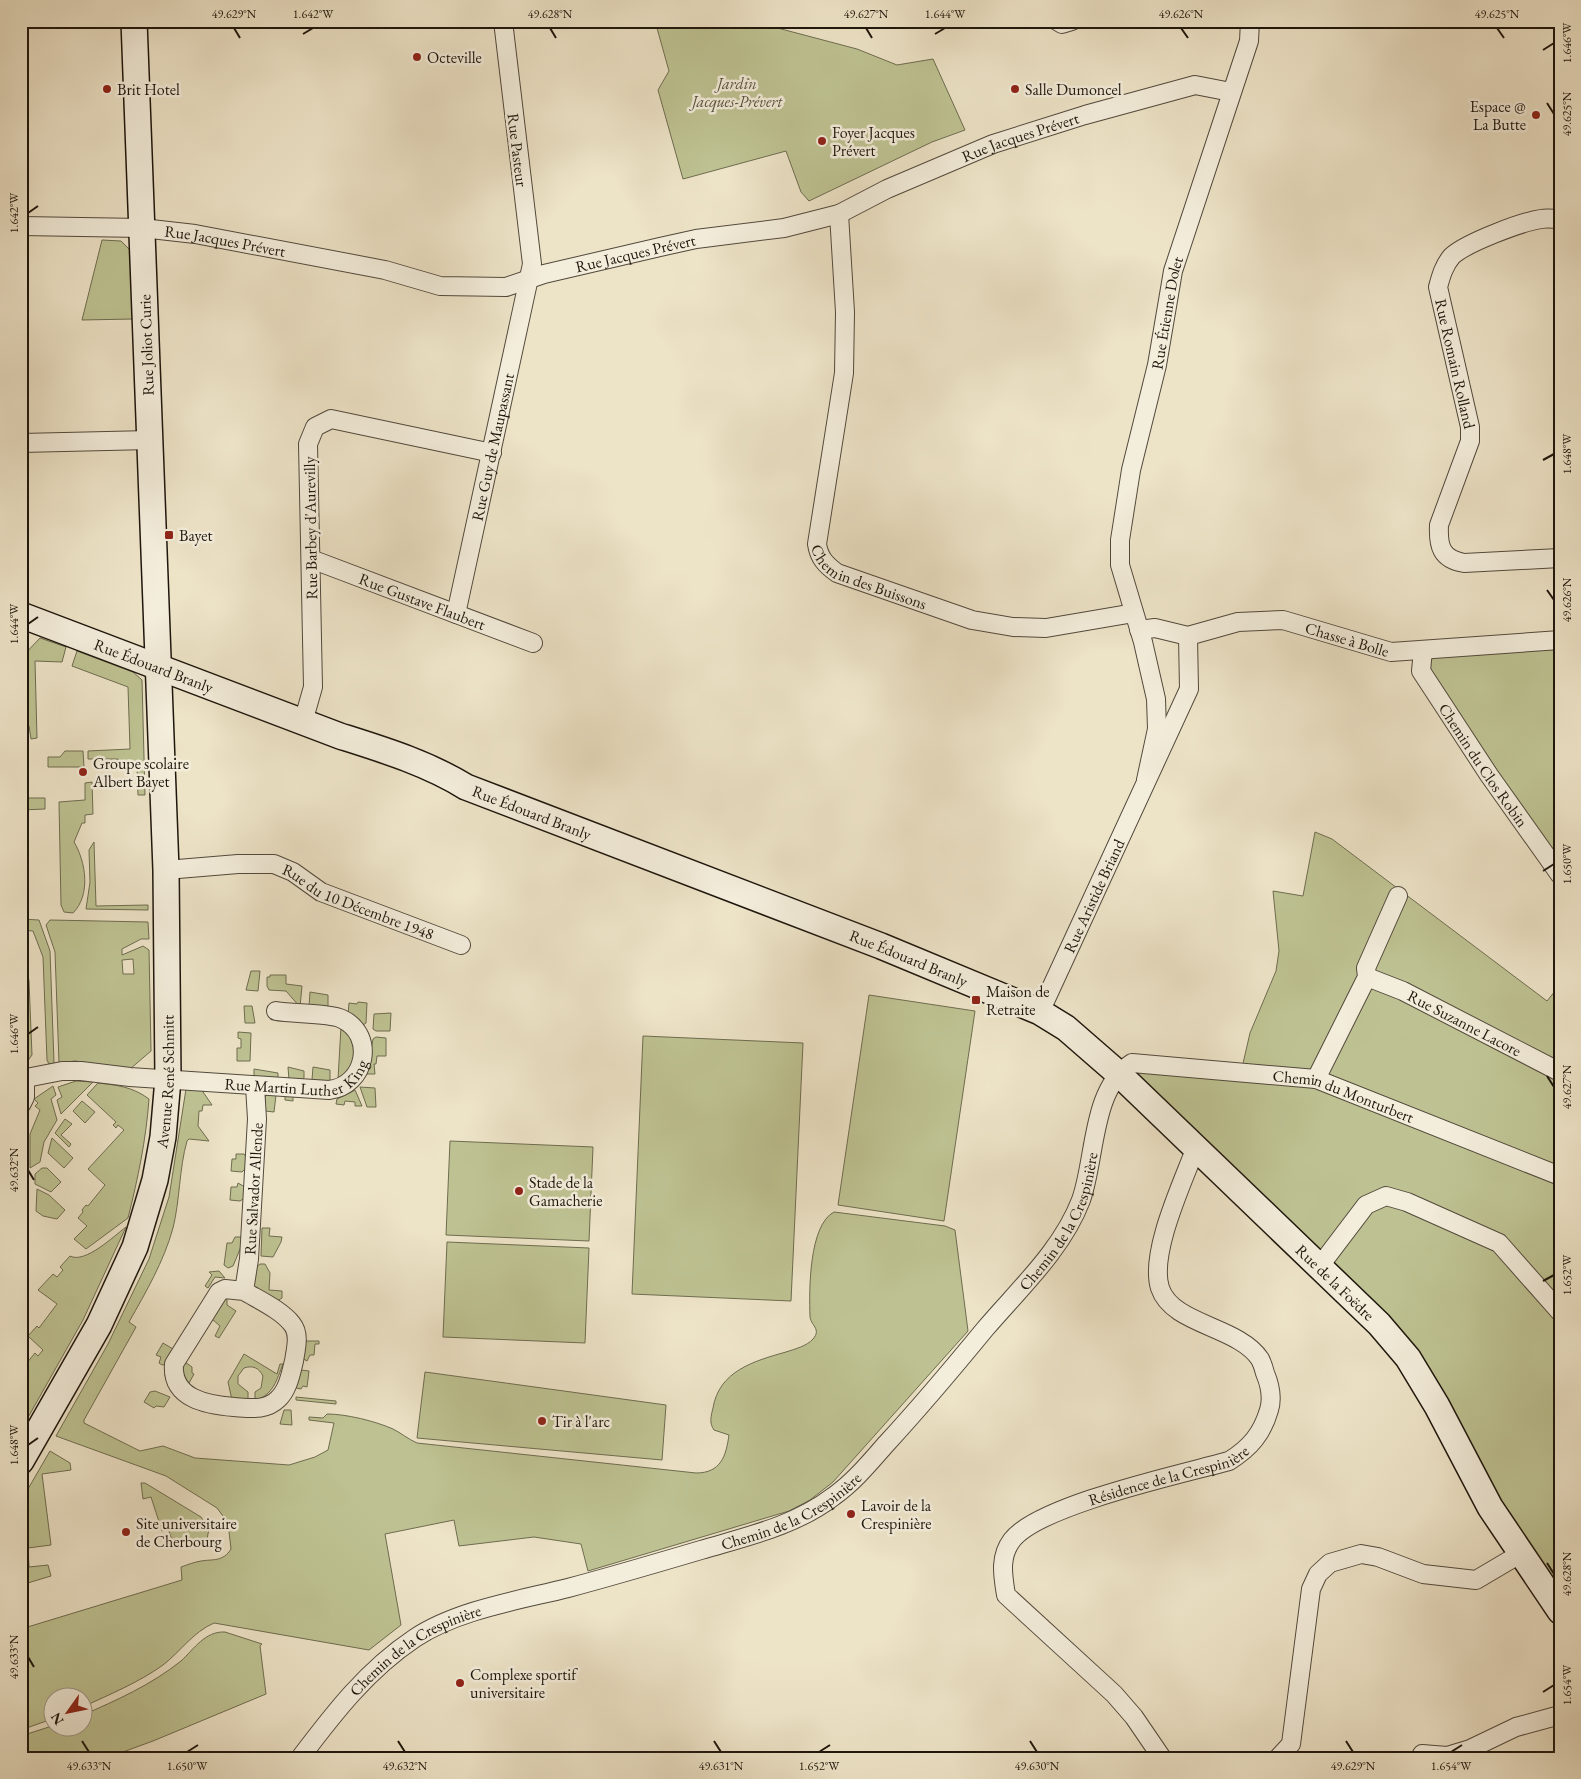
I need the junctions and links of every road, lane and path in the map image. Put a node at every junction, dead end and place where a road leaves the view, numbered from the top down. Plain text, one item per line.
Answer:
1 (134, 21) edge
2 (503, 21) edge
3 (1057, 21) edge
4 (1072, 21) edge
5 (1250, 21) edge
6 (1230, 92) junction
7 (838, 214) junction
8 (1560, 219) edge
9 (21, 226) edge
10 (142, 228) junction
11 (529, 279) junction
12 (150, 440) junction
13 (21, 443) edge
14 (492, 454) junction
15 (1560, 558) edge
16 (311, 559) junction
17 (1134, 613) junction
18 (456, 614) junction
19 (21, 615) edge
20 (1139, 630) junction
21 (1188, 636) junction
22 (1560, 640) edge
23 (532, 643) dead end
24 (1423, 650) junction
25 (158, 668) junction
26 (303, 722) junction
27 (1146, 780) junction
28 (166, 870) junction
29 (1560, 875) edge
30 (1398, 896) dead end
31 (461, 945) dead end
32 (1367, 977) junction
33 (276, 1011) dead end
34 (1040, 1012) junction
35 (1560, 1072) edge
36 (1120, 1074) junction
37 (23, 1079) edge
38 (168, 1079) junction
39 (1316, 1079) junction
40 (255, 1086) junction
41 (21, 1105) edge
42 (1196, 1147) junction
43 (1560, 1176) edge
44 (1319, 1267) junction
45 (244, 1291) junction
46 (1560, 1312) edge
47 (21, 1460) edge
48 (1520, 1554) junction
49 (1560, 1611) edge
50 (1560, 1715) edge
51 (1422, 1754) dead end
52 (300, 1758) edge
53 (1162, 1758) edge
54 (1278, 1758) edge

1 - 10 street, Rue Joliot Curie
2 - 11 street, Rue Pasteur
3 - 4 street
5 - 6 street, Rue Étienne Dolet
6 - 7 street, Rue Jacques Prévert
6 - 17 street, Rue Étienne Dolet
7 - 11 street, Rue Jacques Prévert
7 - 17 street, Chemin des Buissons
8 - 15 street, Rue Romain Rolland
9 - 10 street, Rue Jacques Prévert
10 - 11 street, Rue Jacques Prévert
10 - 12 street, Rue Joliot Curie
11 - 14 street, Rue Guy de Maupassant
12 - 13 street
12 - 25 street, Rue Joliot Curie
14 - 16 street, Rue Barbey d'Aurevilly
14 - 18 street, Rue Guy de Maupassant
16 - 18 street, Rue Gustave Flaubert
16 - 26 street, Rue Barbey d'Aurevilly
17 - 20 street, Rue Aristide Briand
18 - 23 street, Rue Gustave Flaubert
19 - 25 street, Rue Édouard Branly
20 - 21 street, Chasse à Bolle
20 - 27 street, Rue Aristide Briand
21 - 24 street, Chasse à Bolle
21 - 27 street, Rue Aristide Briand
22 - 24 street, Chasse à Bolle
24 - 29 street, Chemin du Clos Robin
25 - 26 street, Rue Édouard Branly
25 - 28 street, Avenue René Schmitt
26 - 34 street, Rue Édouard Branly
27 - 34 street, Rue Aristide Briand
28 - 31 street, Rue du 10 Décembre 1948
28 - 38 street, Avenue René Schmitt
30 - 32 street
32 - 35 street, Rue Suzanne Lacore
32 - 39 street
33 - 40 street, Rue Martin Luther King
34 - 36 street, Rue de la Foëdre
36 - 39 street, Chemin du Monturbert
36 - 42 street, Rue de la Foëdre
36 - 52 street, Chemin de la Crespinière
37 - 38 street, Rue Martin Luther King
37 - 41 street
38 - 40 street, Rue Martin Luther King
38 - 47 street, Avenue René Schmitt
39 - 43 street, Chemin du Monturbert
40 - 45 street, Rue Salvador Allende
42 - 44 street, Rue de la Foëdre
42 - 53 street, Résidence de la Crespinière
44 - 46 street
44 - 48 street, Rue de la Foëdre
45 - 45 street
48 - 49 street, Rue de la Foëdre
48 - 54 street
50 - 51 street

